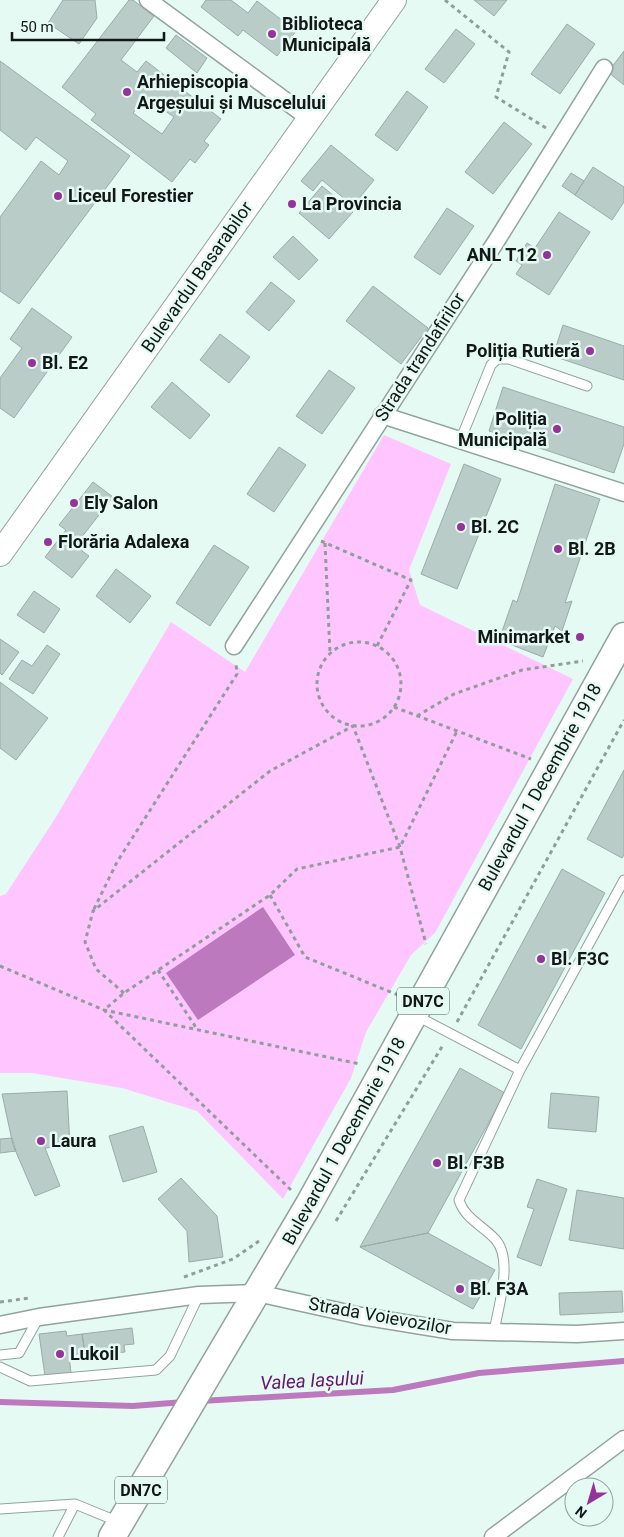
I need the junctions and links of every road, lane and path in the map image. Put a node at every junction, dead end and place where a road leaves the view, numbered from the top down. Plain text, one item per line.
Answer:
1 (148, 0) edge
2 (394, 0) edge
3 (445, 0) edge
4 (604, 68) dead end
5 (309, 118) junction
6 (561, 138) junction
7 (587, 386) dead end
8 (382, 416) junction
9 (460, 441) junction
10 (624, 494) edge
11 (305, 535) junction
12 (325, 543) junction
13 (0, 554) edge
14 (624, 636) edge
15 (234, 646) joint
16 (377, 646) junction
17 (330, 653) junction
18 (586, 660) dead end
19 (394, 707) junction
20 (417, 716) junction
21 (624, 720) edge
22 (353, 726) junction
23 (457, 731) junction
24 (539, 762) dead end
25 (400, 847) junction
26 (624, 880) edge
27 (270, 895) junction
28 (93, 910) junction
29 (428, 950) dead end
30 (0, 966) edge
31 (158, 970) junction
32 (124, 993) junction
33 (398, 995) dead end
34 (104, 1010) junction
35 (415, 1015) junction
36 (197, 1030) junction
37 (450, 1034) junction
38 (361, 1064) dead end
39 (520, 1070) junction
40 (297, 1196) dead end
41 (336, 1221) dead end
42 (262, 1239) dead end
43 (176, 1280) dead end
44 (199, 1294) junction
45 (257, 1294) junction
46 (38, 1298) dead end
47 (0, 1302) edge
48 (39, 1317) junction
49 (0, 1325) edge
50 (624, 1331) edge
51 (494, 1332) junction
52 (0, 1356) edge
53 (0, 1367) edge
54 (624, 1439) edge
55 (75, 1504) junction
56 (0, 1508) edge
57 (116, 1530) edge
58 (58, 1537) edge
59 (493, 1537) edge

1 - 5 street
2 - 5 main road, Bulevardul Basarabilor
3 - 6 path
4 - 6 street, Strada trandafirilor
5 - 13 main road, Bulevardul Basarabilor
6 - 8 street, Strada trandafirilor
7 - 9 lane
8 - 9 street
8 - 11 street, Strada trandafirilor
9 - 10 street
11 - 12 path
11 - 15 street, Strada trandafirilor
12 - 16 path
12 - 17 path
14 - 35 main road, Bulevardul 1 Decembrie 1918 / DN7C
15 - 28 path
16 - 17 path
16 - 19 path
17 - 22 path
18 - 20 path
19 - 20 path
19 - 22 path
20 - 23 path
21 - 37 path
22 - 25 path
22 - 28 path
23 - 24 path
23 - 25 path
25 - 27 path
25 - 29 path
26 - 39 lane
27 - 31 path
27 - 33 path
28 - 32 path
30 - 34 path
31 - 32 path
31 - 36 path
32 - 34 path
34 - 36 path
34 - 40 path
35 - 37 lane
35 - 45 main road, Bulevardul 1 Decembrie 1918 / DN7C
36 - 38 path
37 - 39 lane
37 - 41 path
39 - 51 lane
42 - 43 path
44 - 45 street, Strada Voievozilor
44 - 48 street, Strada Voievozilor
44 - 53 lane
45 - 51 street, Strada Voievozilor
45 - 57 main road, Bulevardul 1 Decembrie 1918 / DN7C
46 - 47 path
48 - 49 street, Strada Voievozilor
48 - 52 lane
50 - 51 street, Strada Voievozilor
54 - 59 street
55 - 56 lane
55 - 57 lane
55 - 58 lane

